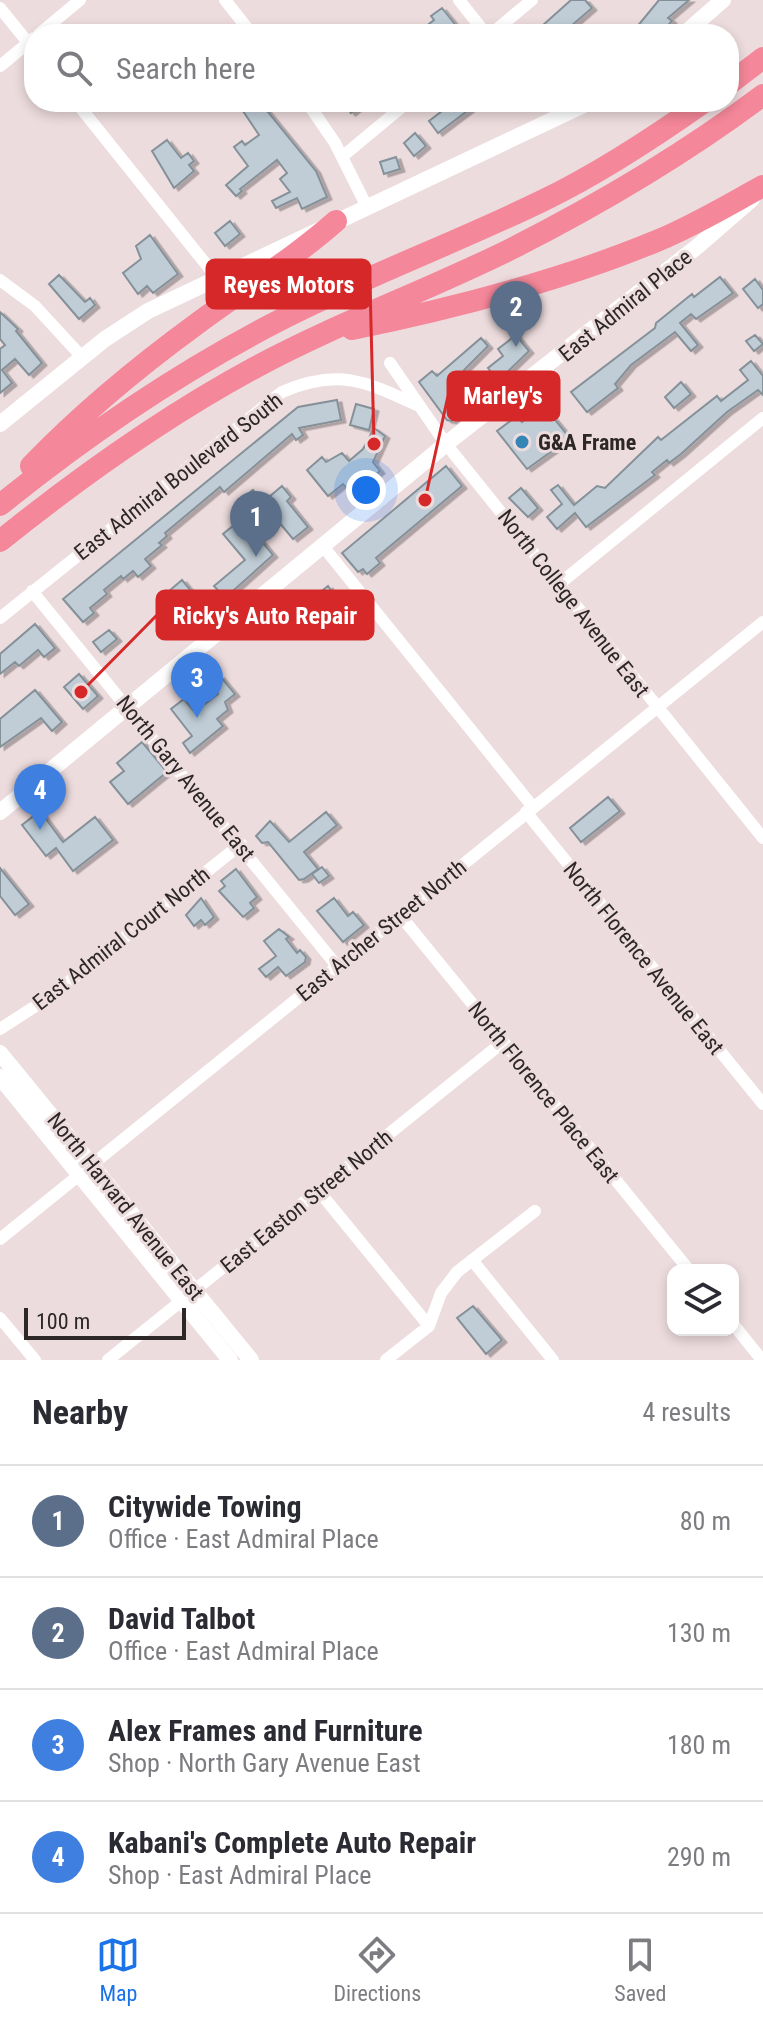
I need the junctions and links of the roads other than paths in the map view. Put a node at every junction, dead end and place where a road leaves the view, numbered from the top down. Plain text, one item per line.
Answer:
1 (80, 0) edge
2 (225, 0) edge
3 (459, 0) edge
4 (532, 0) edge
5 (723, 0) edge
6 (0, 8) edge
7 (51, 24) edge
8 (244, 24) edge
9 (480, 24) edge
10 (502, 24) edge
11 (695, 24) edge
12 (24, 35) edge
13 (24, 50) edge
14 (763, 58) edge
15 (0, 66) edge
16 (739, 76) edge
17 (763, 95) edge
18 (84, 112) edge
19 (314, 112) edge
20 (396, 112) edge
21 (569, 112) edge
22 (689, 112) edge
23 (739, 112) edge
24 (739, 112) edge
25 (343, 156) junction
26 (763, 188) edge
27 (367, 207) junction
28 (336, 221) junction
29 (217, 278) junction
30 (0, 280) edge
31 (315, 337) junction
32 (82, 357) junction
33 (390, 363) dead end
34 (417, 405) junction
35 (763, 418) edge
36 (0, 424) edge
37 (446, 444) junction
38 (0, 502) edge
39 (0, 541) edge
40 (322, 545) junction
41 (558, 585) junction
42 (32, 591) junction
43 (0, 618) edge
44 (763, 622) edge
45 (127, 706) junction
46 (657, 708) junction
47 (529, 810) junction
48 (0, 812) edge
49 (763, 838) edge
50 (241, 844) junction
51 (400, 915) junction
52 (337, 966) junction
53 (0, 1029) edge
54 (503, 1042) junction
55 (0, 1053) edge
56 (0, 1077) edge
57 (763, 1104) edge
58 (87, 1170) junction
59 (318, 1190) junction
60 (535, 1211) dead end
61 (0, 1239) edge
62 (472, 1260) junction
63 (684, 1264) edge
64 (189, 1296) junction
65 (0, 1318) edge
66 (429, 1326) junction
67 (739, 1331) edge
68 (35, 1360) edge
69 (108, 1360) edge
70 (230, 1360) edge
71 (251, 1360) edge
72 (386, 1360) edge
73 (553, 1360) edge
74 (762, 1360) edge

1 - 7 street
2 - 8 street
3 - 9 street
4 - 10 street
5 - 11 main road
6 - 12 street
13 - 15 street
14 - 16 highway
17 - 24 highway
18 - 29 street
19 - 25 street
20 - 25 street
21 - 27 main road
22 - 38 highway
23 - 31 highway
25 - 27 street
26 - 31 highway
26 - 37 main road, East Admiral Place
27 - 28 main road
28 - 29 main road
28 - 38 highway
29 - 32 main road
30 - 32 street
31 - 39 highway
32 - 36 main road
33 - 34 street, North College Avenue East
34 - 37 street, North College Avenue East
34 - 42 street, East Admiral Boulevard South
35 - 41 street
37 - 40 main road, East Admiral Place
37 - 41 street, North College Avenue East
40 - 45 main road, East Admiral Place
40 - 47 street, North Florence Avenue East
41 - 46 street, North College Avenue East
42 - 43 street, East Admiral Boulevard South
42 - 45 street, North Gary Avenue East
44 - 46 street, East Archer Street North
45 - 48 main road, East Admiral Place
45 - 50 street, North Gary Avenue East
46 - 47 street, East Archer Street North
46 - 49 street, North College Avenue East
47 - 51 street, East Archer Street North
47 - 57 street, North Florence Avenue East
50 - 52 street, North Gary Avenue East
50 - 53 street, East Admiral Court North
51 - 52 street, East Archer Street North
51 - 54 street, North Florence Place East
52 - 58 street, East Archer Street North
54 - 59 street, East Easton Street North
54 - 63 street, North Florence Place East
55 - 58 main road, North Harvard Avenue East
56 - 58 main road, North Harvard Avenue East
58 - 61 street, East Archer Street North
58 - 64 main road, North Harvard Avenue East
59 - 64 street, East Easton Street North
59 - 66 street
60 - 62 street
62 - 66 street
62 - 73 street
64 - 69 street, East Easton Street North
64 - 70 main road, North Harvard Avenue East
64 - 71 main road, North Harvard Avenue East
65 - 68 street
66 - 72 street
67 - 74 street

